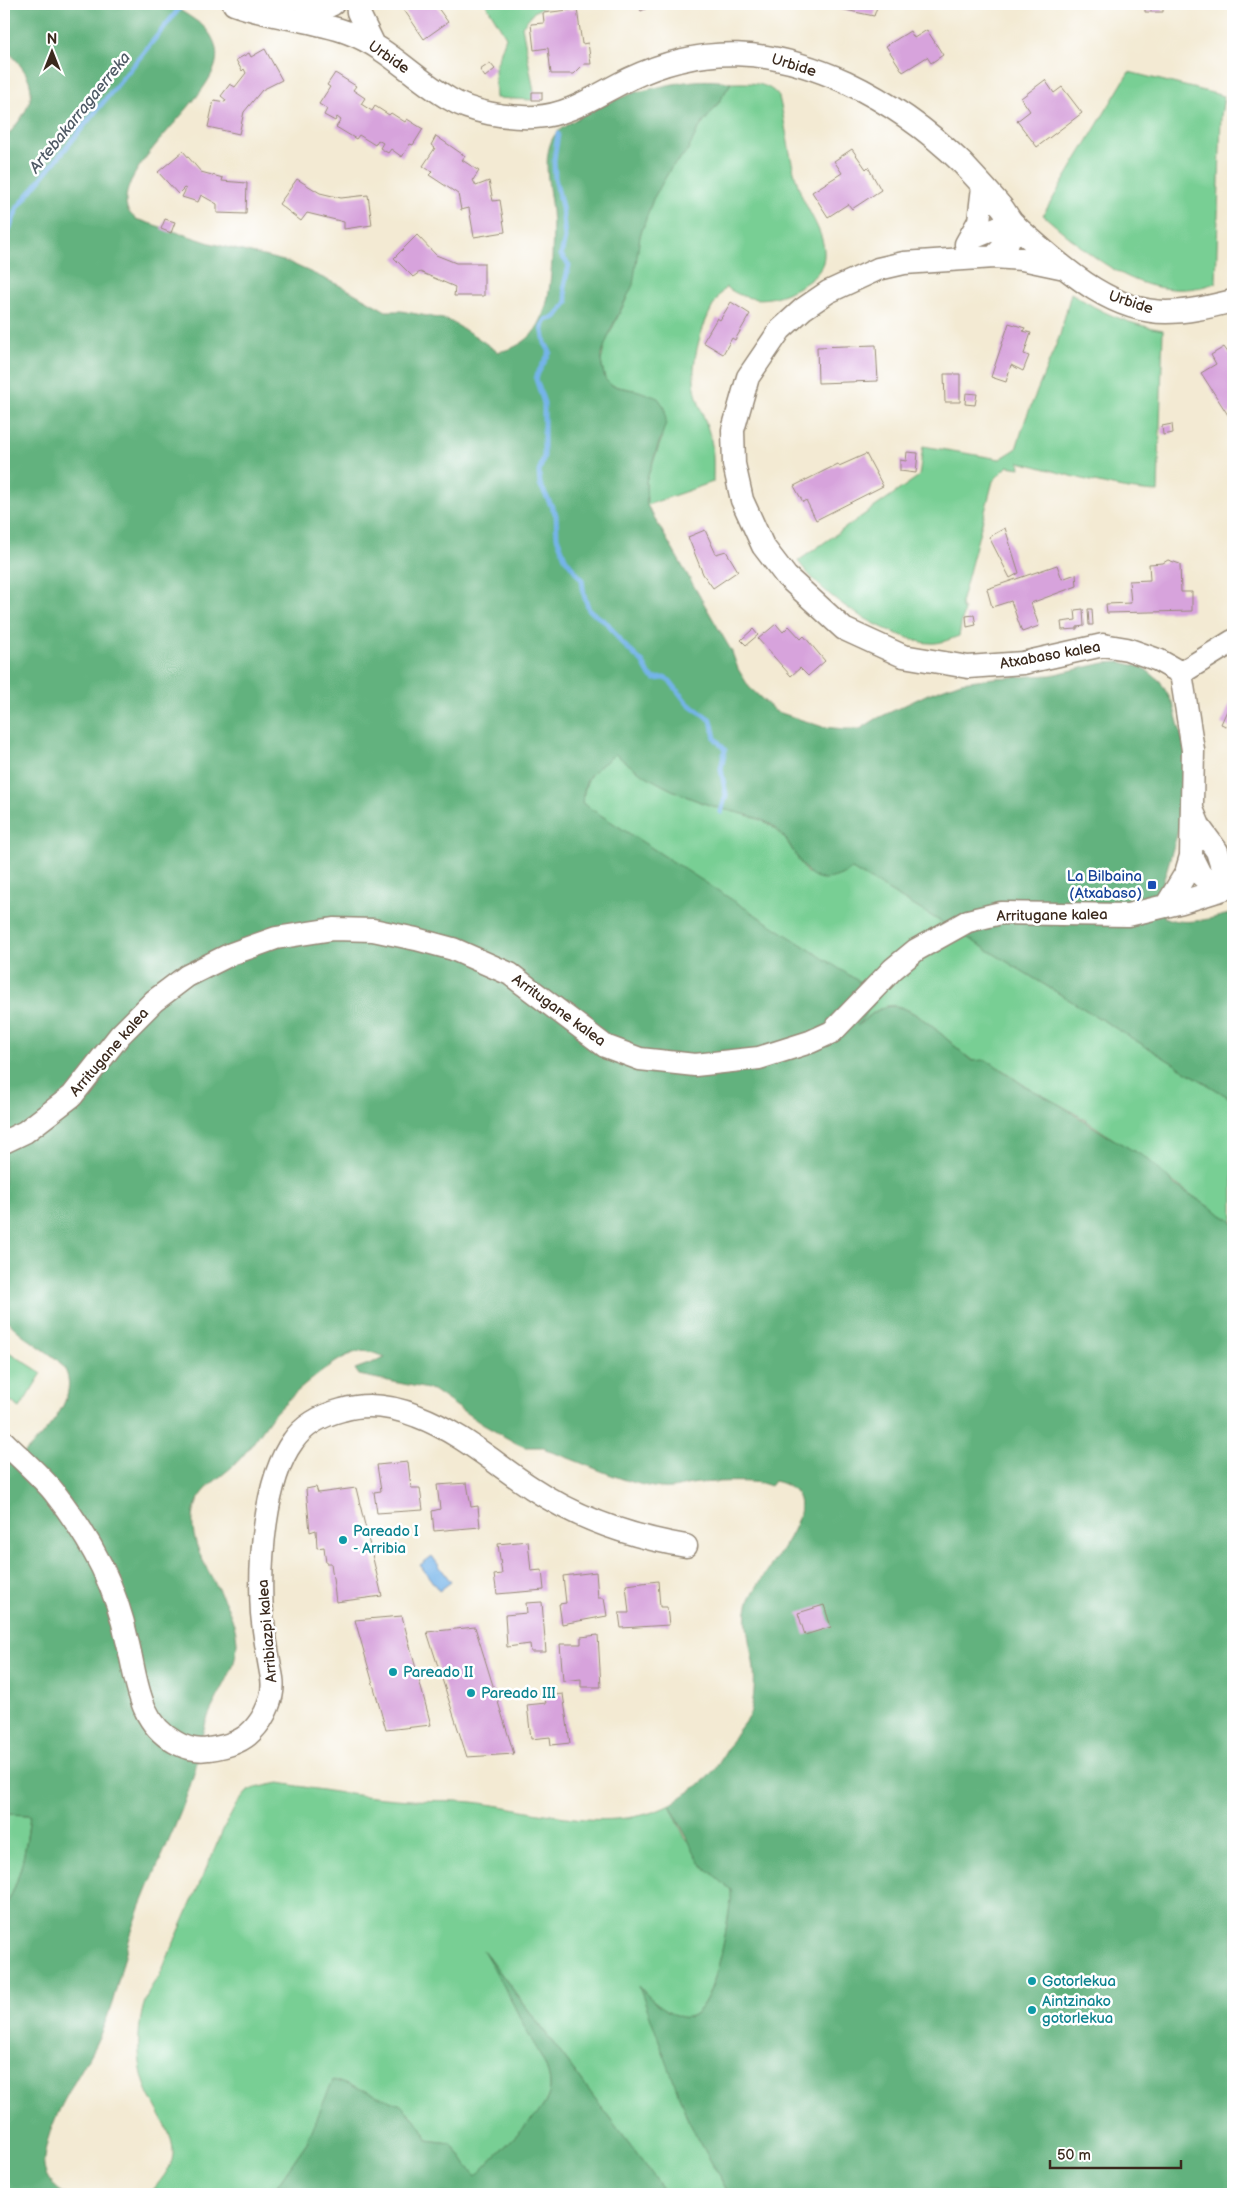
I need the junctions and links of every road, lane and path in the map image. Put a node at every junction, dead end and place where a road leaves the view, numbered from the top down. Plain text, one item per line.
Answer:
1 (234, 4) edge
2 (333, 4) edge
3 (338, 4) edge
4 (357, 4) edge
5 (303, 21) junction
6 (334, 29) junction
7 (374, 45) junction
8 (983, 187) junction
9 (1013, 223) junction
10 (970, 239) junction
11 (994, 257) junction
12 (951, 258) junction
13 (1062, 268) junction
14 (1233, 301) edge
15 (1233, 641) edge
16 (1181, 673) junction
17 (1192, 808) junction
18 (1225, 854) edge
19 (1191, 856) junction
20 (1225, 889) edge
21 (1166, 906) junction
22 (4, 1142) edge
23 (4, 1442) edge
24 (686, 1546) dead end

1 - 5 street, Urbide
2 - 5 street
3 - 6 street
4 - 6 street
4 - 7 street
5 - 6 street, Urbide
6 - 7 street, Urbide
7 - 8 street, Urbide
8 - 9 street, Urbide
8 - 10 street
9 - 10 street
9 - 11 street
9 - 13 street, Urbide
10 - 12 street
11 - 12 street, Atxabaso kalea
11 - 13 street, Atxabaso kalea
12 - 16 street, Atxabaso kalea
13 - 14 street, Urbide
15 - 16 street
16 - 17 street
17 - 18 street
17 - 19 street
18 - 20 street
19 - 20 street
19 - 21 street
20 - 21 street, Arritugane kalea
21 - 22 street, Arritugane kalea
23 - 24 street, Arribiazpi kalea

